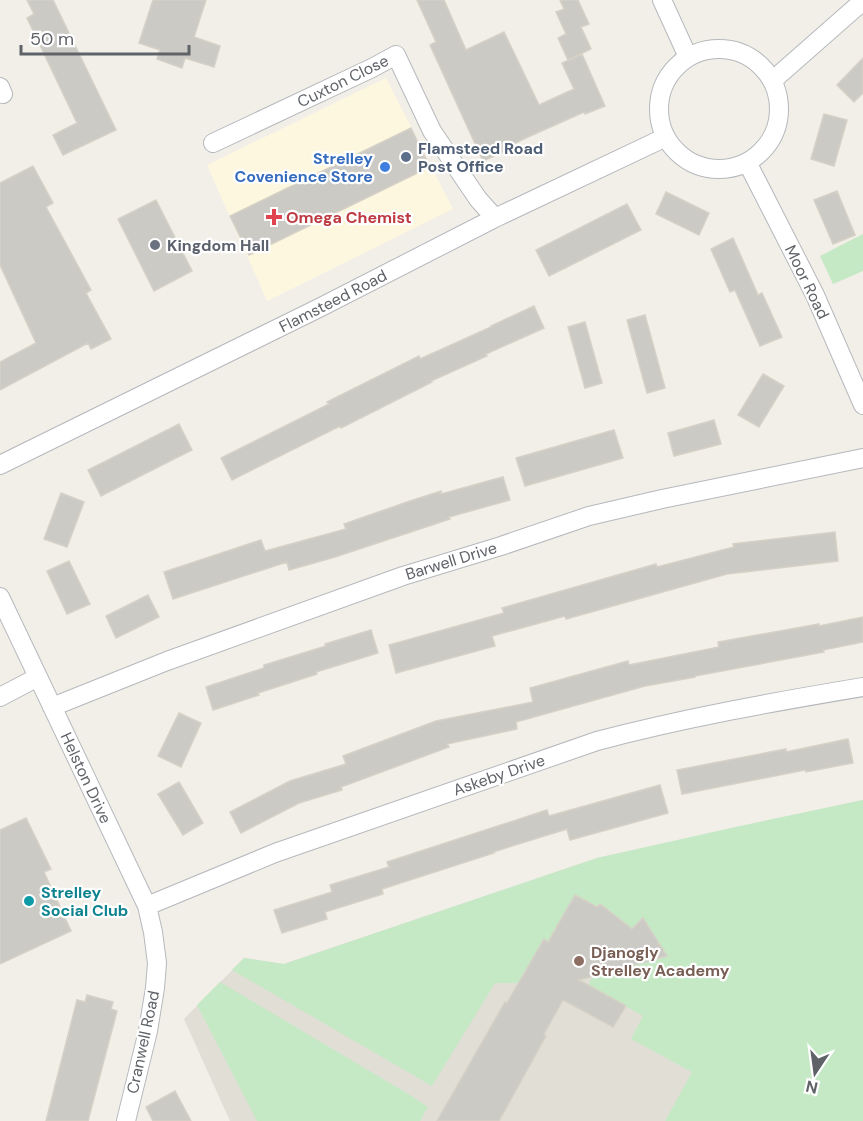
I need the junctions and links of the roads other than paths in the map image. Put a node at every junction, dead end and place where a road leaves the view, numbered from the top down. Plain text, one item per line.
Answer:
1 (662, 0) edge
2 (863, 1) edge
3 (688, 57) junction
4 (772, 81) junction
5 (666, 137) junction
6 (213, 143) dead end
7 (747, 162) junction
8 (495, 218) junction
9 (863, 405) edge
10 (863, 458) edge
11 (0, 465) edge
12 (0, 597) edge
13 (38, 677) junction
14 (863, 687) edge
15 (0, 697) edge
16 (52, 707) junction
17 (147, 906) junction
18 (157, 963) joint
19 (126, 1121) edge

1 - 3 street
2 - 4 street
3 - 4 street
3 - 5 street
4 - 7 street
5 - 7 street
5 - 8 street, Flamsteed Road
6 - 8 street, Cuxton Close
7 - 9 street, Moor Road
8 - 11 street, Flamsteed Road
10 - 16 street, Barwell Drive
12 - 13 street, Helston Drive
13 - 15 street
13 - 16 street, Helston Drive
14 - 17 street, Askeby Drive
16 - 17 street, Helston Drive
17 - 18 street, Helston Drive
18 - 19 street, Cranwell Road

